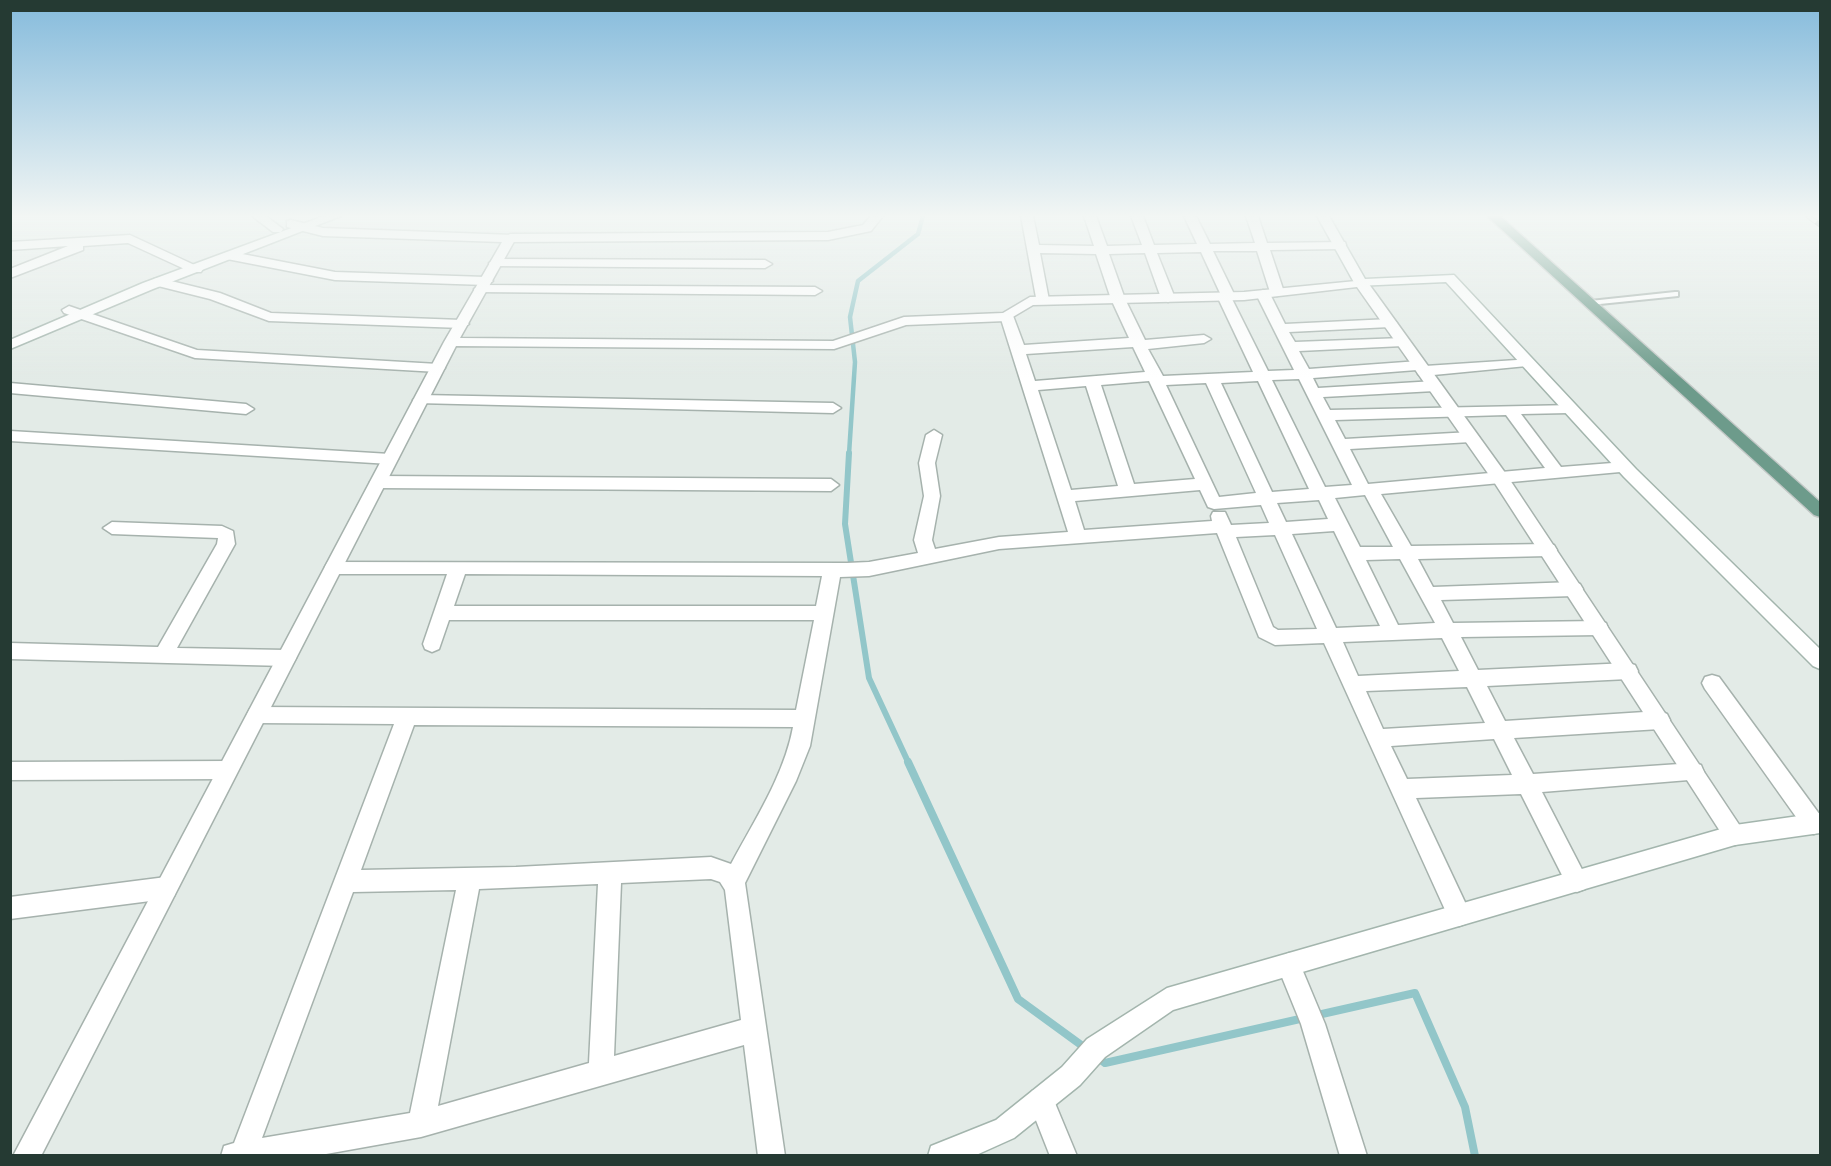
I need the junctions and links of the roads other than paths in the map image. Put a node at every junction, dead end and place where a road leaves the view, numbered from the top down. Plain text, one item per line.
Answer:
1 (178, 270) edge
2 (181, 270) edge
3 (306, 270) edge
4 (492, 270) edge
5 (728, 270) edge
6 (1037, 270) edge
7 (1109, 270) edge
8 (1158, 270) edge
9 (1215, 270) edge
10 (1266, 270) edge
11 (1354, 270) edge
12 (1554, 270) edge
13 (159, 282) junction
14 (1361, 283) junction
15 (483, 285) junction
16 (722, 290) junction
17 (815, 291) dead end
18 (1270, 293) junction
19 (1675, 294) dead end
20 (1226, 296) junction
21 (1168, 298) junction
22 (1118, 299) junction
23 (1042, 300) junction
24 (1590, 303) junction
25 (75, 312) junction
26 (1007, 316) junction
27 (1390, 323) junction
28 (462, 324) junction
29 (1281, 328) junction
30 (10, 336) edge
31 (1204, 339) dead end
32 (451, 342) junction
33 (1403, 342) junction
34 (1140, 344) junction
35 (10, 345) edge
36 (1290, 347) junction
37 (1018, 350) junction
38 (1527, 362) junction
39 (438, 368) junction
40 (1421, 368) junction
41 (1304, 374) junction
42 (1262, 375) junction
43 (1211, 378) junction
44 (1157, 379) junction
45 (1092, 381) junction
46 (1030, 386) junction
47 (1435, 386) junction
48 (10, 388) edge
49 (1314, 393) junction
50 (421, 400) junction
51 (833, 408) dead end
52 (1569, 408) junction
53 (246, 409) dead end
54 (1510, 410) junction
55 (1453, 411) junction
56 (1325, 415) junction
57 (934, 435) dead end
58 (10, 436) edge
59 (1471, 437) junction
60 (1340, 444) junction
61 (390, 459) junction
62 (1625, 467) junction
63 (1557, 473) junction
64 (1500, 478) junction
65 (378, 482) junction
66 (1206, 484) junction
67 (831, 485) dead end
68 (1128, 490) junction
69 (1367, 490) junction
70 (1322, 493) junction
71 (1065, 496) junction
72 (1266, 498) junction
73 (1214, 503) junction
74 (1821, 511) edge
75 (1340, 524) junction
76 (111, 528) dead end
77 (1225, 529) junction
78 (1281, 529) junction
79 (1078, 537) junction
80 (1548, 550) junction
81 (1354, 554) junction
82 (1406, 554) junction
83 (928, 557) junction
84 (334, 567) junction
85 (458, 568) junction
86 (840, 570) junction
87 (1574, 589) junction
88 (1428, 594) junction
89 (442, 613) junction
90 (824, 613) junction
91 (1599, 628) junction
92 (1448, 630) junction
93 (1393, 633) junction
94 (1331, 636) junction
95 (432, 644) dead end
96 (10, 651) edge
97 (163, 655) junction
98 (286, 658) junction
99 (1821, 661) edge
100 (1628, 671) junction
101 (1473, 678) junction
102 (1712, 683) dead end
103 (1353, 684) junction
104 (256, 715) junction
105 (407, 716) junction
106 (805, 719) junction
107 (1660, 720) junction
108 (1499, 729) junction
109 (1378, 738) junction
110 (10, 771) edge
111 (227, 771) junction
112 (1694, 772) junction
113 (1527, 784) junction
114 (1401, 789) junction
115 (1817, 823) edge
116 (1736, 835) junction
117 (610, 873) junction
118 (470, 878) junction
119 (345, 881) junction
120 (734, 881) junction
121 (1577, 881) junction
122 (166, 888) junction
123 (13, 911) edge
124 (1458, 915) junction
125 (1293, 974) junction
126 (755, 1029) junction
127 (601, 1073) junction
128 (1041, 1100) junction
129 (421, 1124) junction
130 (238, 1154) edge
131 (26, 1155) edge
132 (772, 1155) edge
133 (941, 1155) edge
134 (1064, 1155) edge
135 (1354, 1155) edge

1 - 25 street
2 - 13 street
3 - 15 street
4 - 15 street
5 - 16 street
6 - 23 street
7 - 22 street
8 - 21 street
9 - 20 street
10 - 18 street
11 - 14 street
12 - 24 main road
13 - 25 street
13 - 28 street
14 - 18 street
14 - 27 street
14 - 38 street
15 - 16 street
15 - 28 street
16 - 17 street
18 - 20 street
18 - 29 street
19 - 24 lane
20 - 21 street
20 - 42 street
21 - 22 street
22 - 23 street
22 - 34 street
23 - 26 street
24 - 74 main road
25 - 30 street
25 - 35 street
25 - 39 street
26 - 32 street
26 - 37 street
27 - 29 street
27 - 33 street
28 - 32 street
29 - 36 street
31 - 34 street
32 - 39 street
33 - 36 street
33 - 40 street
34 - 37 street
34 - 44 street
36 - 41 street
37 - 46 street
38 - 40 street
38 - 52 street
39 - 50 street
40 - 41 street
40 - 47 street
41 - 42 street
41 - 49 street
42 - 43 street
42 - 70 street
43 - 44 street
43 - 72 street
44 - 45 street
44 - 66 street
45 - 46 street
45 - 68 street
46 - 71 street
47 - 49 street
47 - 55 street
48 - 53 street
49 - 56 street
50 - 51 street
50 - 61 street
52 - 54 street
52 - 62 street
54 - 55 street
54 - 63 street
55 - 56 street
55 - 59 street
56 - 60 street
57 - 83 street
58 - 61 street
59 - 60 street
59 - 64 street
60 - 69 street
61 - 65 street
62 - 63 street
62 - 99 street
63 - 64 street
64 - 69 street
64 - 80 street
65 - 67 street
65 - 84 street
66 - 68 street
66 - 73 street
68 - 71 street
69 - 70 street
69 - 82 street
70 - 72 street
70 - 75 street
71 - 79 street
72 - 73 street
72 - 78 street
73 - 77 street
75 - 78 street
75 - 81 street
76 - 97 street
77 - 78 street
77 - 79 street
77 - 94 street
78 - 94 street
79 - 83 street
80 - 82 street
80 - 87 street
81 - 82 street
81 - 93 street
82 - 88 street
83 - 86 street
84 - 85 street
84 - 98 street
85 - 86 street
85 - 89 street
86 - 90 street
87 - 88 street
87 - 91 street
88 - 92 street
89 - 90 street
89 - 95 street
90 - 106 street
91 - 92 street
91 - 100 street
92 - 93 street
92 - 101 street
93 - 94 street
94 - 103 street
96 - 97 street
97 - 98 street
98 - 104 street
100 - 101 street
100 - 107 street
101 - 103 street
101 - 108 street
102 - 115 street
103 - 109 street
104 - 105 street
104 - 111 street
105 - 106 street
105 - 119 street
106 - 120 street
107 - 108 street
107 - 112 street
108 - 109 street
108 - 113 street
109 - 114 street
110 - 111 street
111 - 122 street
112 - 113 street
112 - 116 street
113 - 114 street
113 - 121 street
114 - 124 street
115 - 116 street
116 - 121 street
117 - 118 street
117 - 120 street
117 - 127 street
118 - 119 street
118 - 129 street
119 - 130 street
120 - 126 street
121 - 124 street
122 - 123 street
122 - 131 street
124 - 125 street
125 - 128 street
125 - 135 street
126 - 127 street
126 - 132 street
127 - 129 street
128 - 133 street
128 - 134 street
129 - 130 street

